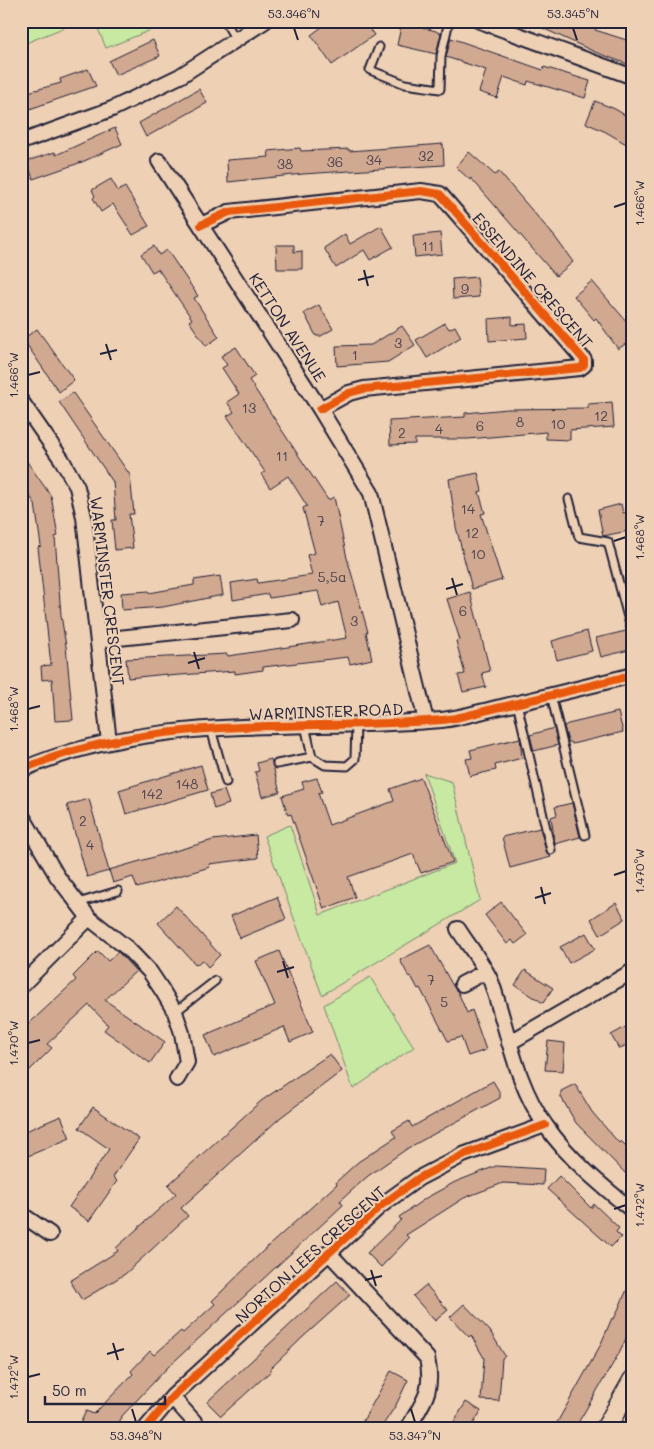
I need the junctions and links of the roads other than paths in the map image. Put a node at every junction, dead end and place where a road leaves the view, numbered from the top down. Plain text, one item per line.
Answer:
1 (225, 21) edge
2 (265, 21) edge
3 (449, 21) edge
4 (480, 21) edge
5 (236, 40) junction
6 (378, 47) dead end
7 (633, 76) edge
8 (21, 142) edge
9 (159, 161) dead end
10 (201, 225) junction
11 (21, 402) edge
12 (320, 409) junction
13 (569, 499) dead end
14 (292, 620) dead end
15 (633, 636) edge
16 (99, 640) junction
17 (633, 675) edge
18 (551, 695) junction
19 (517, 703) junction
20 (426, 721) junction
21 (356, 723) junction
22 (305, 725) junction
23 (211, 729) junction
24 (109, 742) junction
25 (312, 757) junction
26 (277, 764) dead end
27 (21, 770) edge
28 (226, 782) dead end
29 (21, 814) edge
30 (585, 836) dead end
31 (551, 850) dead end
32 (118, 891) dead end
33 (78, 903) junction
34 (89, 918) junction
35 (458, 930) dead end
36 (633, 971) edge
37 (485, 972) junction
38 (215, 981) dead end
39 (462, 984) dead end
40 (21, 986) edge
41 (175, 1012) junction
42 (509, 1043) junction
43 (177, 1079) dead end
44 (545, 1126) junction
45 (633, 1210) edge
46 (21, 1214) edge
47 (50, 1234) dead end
48 (328, 1252) junction
49 (633, 1380) edge
50 (172, 1397) junction
51 (146, 1428) edge
52 (200, 1428) edge
53 (408, 1428) edge
54 (606, 1428) edge

1 - 5 lane
2 - 5 street
3 - 6 lane
4 - 7 street
5 - 8 street
9 - 10 street, KETTON AVENUE
10 - 12 street, KETTON AVENUE
10 - 12 street, ESSENDINE CRESCENT
11 - 16 street, WARMINSTER CRESCENT
12 - 20 street, KETTON AVENUE
13 - 15 lane
14 - 16 street
16 - 24 street, WARMINSTER CRESCENT
17 - 18 street, WARMINSTER ROAD
18 - 19 street, WARMINSTER ROAD
18 - 30 lane
19 - 20 street, WARMINSTER ROAD
19 - 31 lane
20 - 21 street, WARMINSTER ROAD
21 - 22 street, WARMINSTER ROAD
21 - 25 lane
22 - 23 street, WARMINSTER ROAD
22 - 25 lane
23 - 24 street, WARMINSTER ROAD
23 - 28 lane
24 - 27 street, WARMINSTER ROAD
25 - 26 lane
29 - 33 street
32 - 33 lane
33 - 34 street
34 - 40 street
34 - 41 street
35 - 37 street
36 - 42 street
37 - 39 street
37 - 42 street
38 - 41 lane
41 - 43 street
42 - 44 street
44 - 45 street
44 - 48 street, NORTON LEES CRESCENT
46 - 47 street
48 - 50 street, NORTON LEES CRESCENT
48 - 53 street
49 - 54 street
50 - 51 street, NORTON LEES CRESCENT
50 - 52 street

